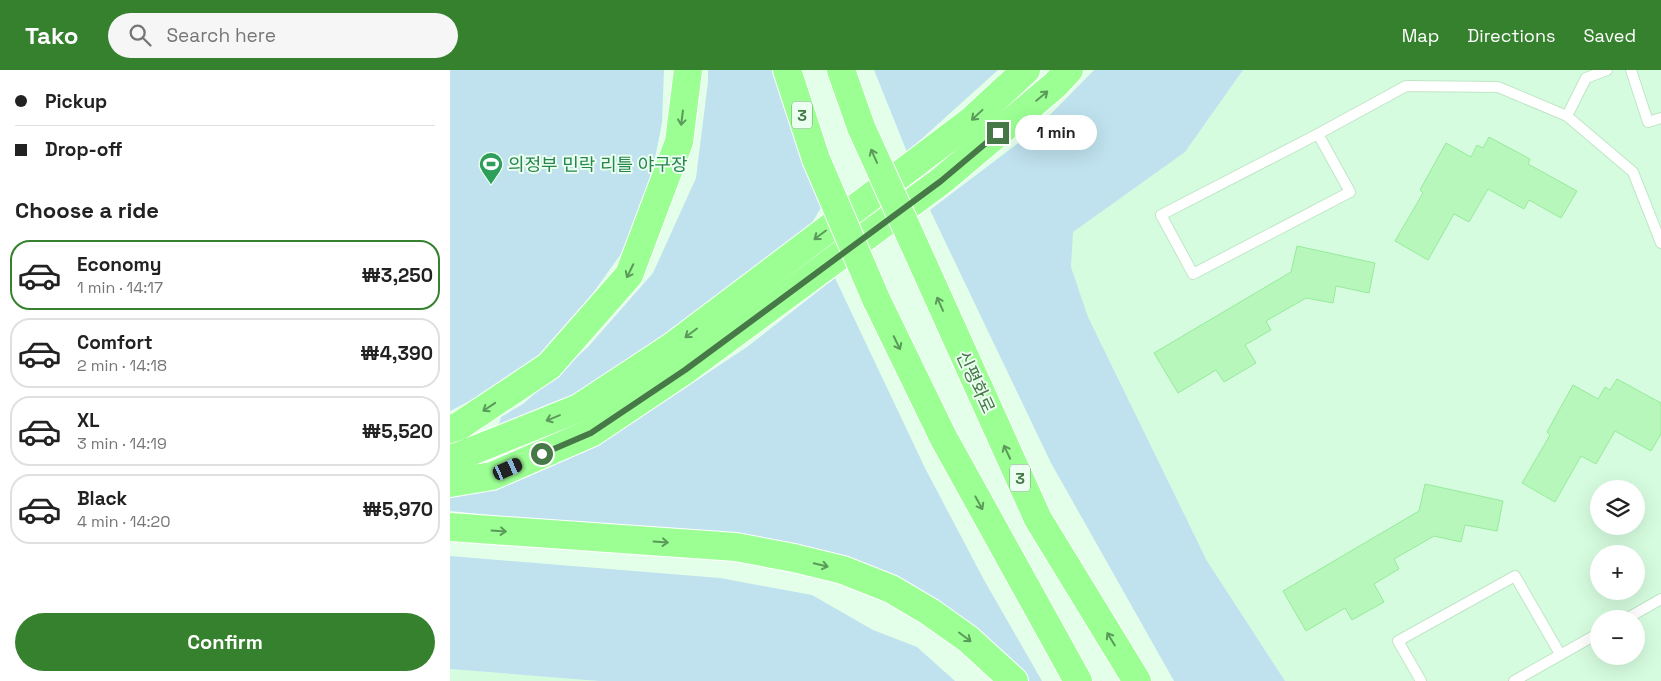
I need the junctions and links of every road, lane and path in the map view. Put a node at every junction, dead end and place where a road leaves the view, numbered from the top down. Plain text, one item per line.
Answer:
1 (688, 70) edge
2 (788, 70) edge
3 (841, 70) edge
4 (845, 70) edge
5 (1026, 70) edge
6 (1069, 70) edge
7 (1607, 70) edge
8 (1631, 70) edge
9 (856, 116) junction
10 (1567, 116) junction
11 (1661, 118) edge
12 (1318, 134) junction
13 (1661, 244) edge
14 (450, 430) edge
15 (450, 458) edge
16 (450, 483) edge
17 (450, 527) edge
18 (1661, 599) edge
19 (1642, 610) edge
20 (1590, 638) edge
21 (1560, 654) junction
22 (1014, 681) edge
23 (1078, 681) edge
24 (1137, 681) edge
25 (1421, 681) edge
26 (1514, 681) edge

1 -> 14 highway
2 -> 23 highway, 3, bridge
3 - 9 highway, 신평화로 / 3
4 - 9 highway
5 -> 15 highway
16 -> 6 highway
7 - 10 lane
8 - 11 lane
24 -> 9 highway, 신평화로 / 3, bridge
10 - 12 lane
10 - 13 lane
12 - 12 lane
17 -> 22 highway
18 - 19 lane
20 - 21 lane
21 - 25 lane
21 - 26 lane

